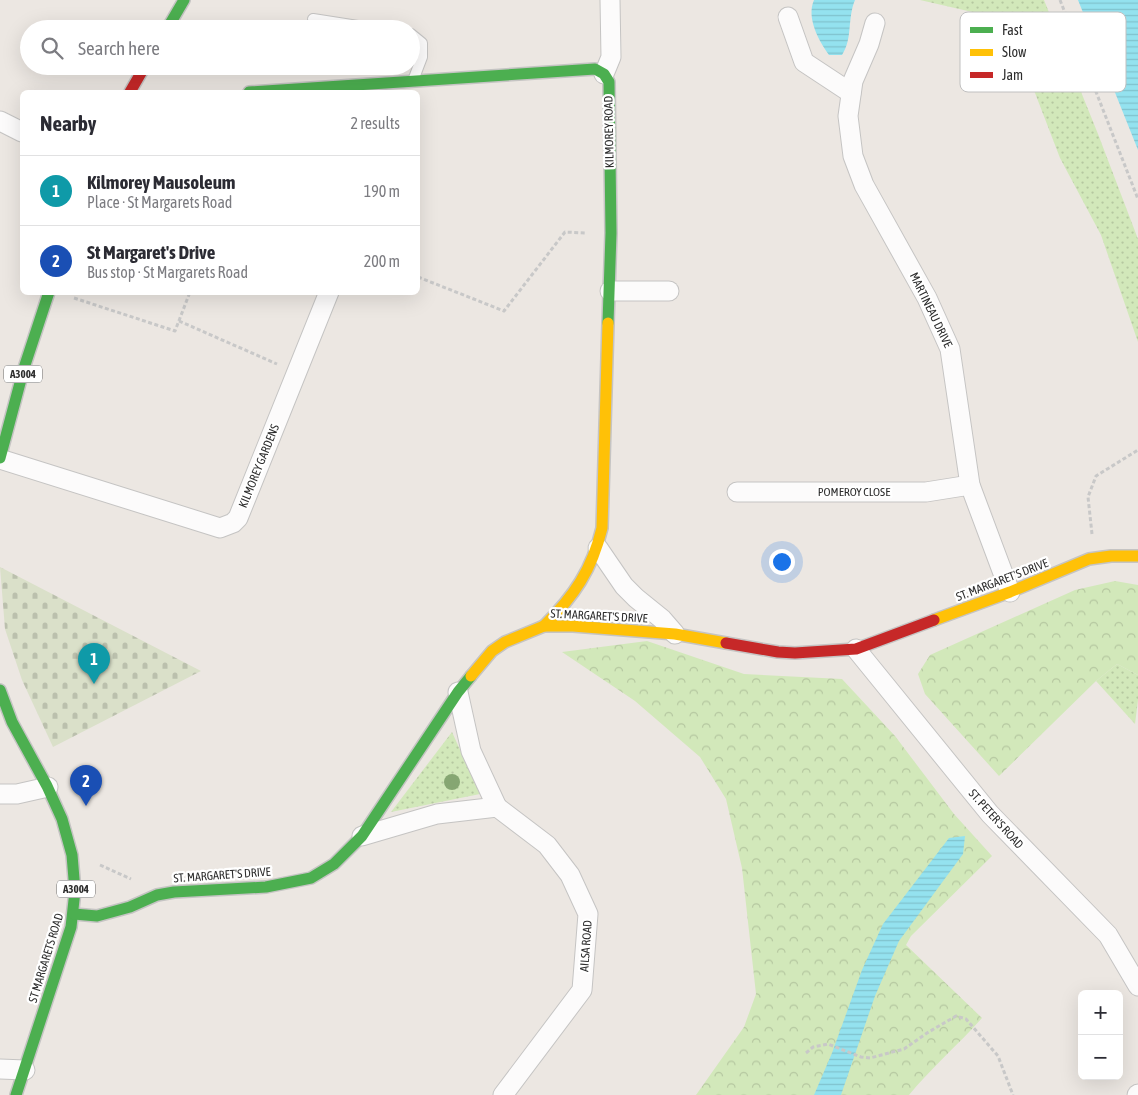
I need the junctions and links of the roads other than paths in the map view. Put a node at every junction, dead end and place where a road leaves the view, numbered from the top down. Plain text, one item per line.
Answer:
1 (184, 0) edge
2 (610, 0) edge
3 (788, 17) dead end
4 (313, 19) dead end
5 (172, 20) edge
6 (319, 20) edge
7 (875, 23) dead end
8 (420, 41) edge
9 (420, 62) edge
10 (604, 74) junction
11 (140, 75) edge
12 (415, 75) edge
13 (411, 87) edge
14 (131, 90) edge
15 (314, 90) edge
16 (851, 93) junction
17 (0, 121) edge
18 (20, 131) edge
19 (610, 291) junction
20 (669, 291) dead end
21 (48, 295) edge
22 (328, 295) edge
23 (0, 458) edge
24 (970, 485) junction
25 (737, 492) dead end
26 (598, 548) junction
27 (1138, 556) edge
28 (1010, 592) junction
29 (544, 626) junction
30 (674, 634) junction
31 (856, 649) junction
32 (0, 690) edge
33 (458, 692) junction
34 (48, 787) junction
35 (0, 794) edge
36 (497, 807) junction
37 (362, 836) junction
38 (74, 914) junction
39 (1138, 986) edge
40 (0, 1069) edge
41 (24, 1070) junction
42 (16, 1095) edge
43 (503, 1095) edge

1 - 5 street
2 - 10 street
3 - 16 street
4 - 6 lane
7 - 16 street, MARTINEAU DRIVE
8 - 9 lane
10 - 13 street
10 - 19 street, KILMOREY ROAD
11 - 14 street
12 - 13 lane
13 - 15 street
16 - 24 street, MARTINEAU DRIVE
17 - 18 street
19 - 20 street
19 - 26 street, KILMOREY ROAD
21 - 23 street, A3004
22 - 23 street, KILMOREY GARDENS
24 - 25 street, POMEROY CLOSE
24 - 28 street, MARTINEAU DRIVE
26 - 29 street, KILMOREY ROAD
26 - 30 street
27 - 28 street, ST. MARGARET'S DRIVE
28 - 31 street, ST. MARGARET'S DRIVE
29 - 30 street, ST. MARGARET'S DRIVE
29 - 33 street, ST. MARGARET'S DRIVE
30 - 31 street, ST. MARGARET'S DRIVE
31 - 39 street, ST. PETER'S ROAD
32 - 34 street, ST MARGARETS ROAD / A3004
33 - 36 street, AILSA ROAD
33 - 37 street, ST. MARGARET'S DRIVE
34 - 35 street
34 - 38 street, ST MARGARETS ROAD / A3004
36 - 37 street
36 - 43 street, AILSA ROAD
37 - 38 street, ST. MARGARET'S DRIVE
38 - 41 street, ST MARGARETS ROAD / A3004
40 - 41 street
41 - 42 street, ST MARGARETS ROAD / A3004

